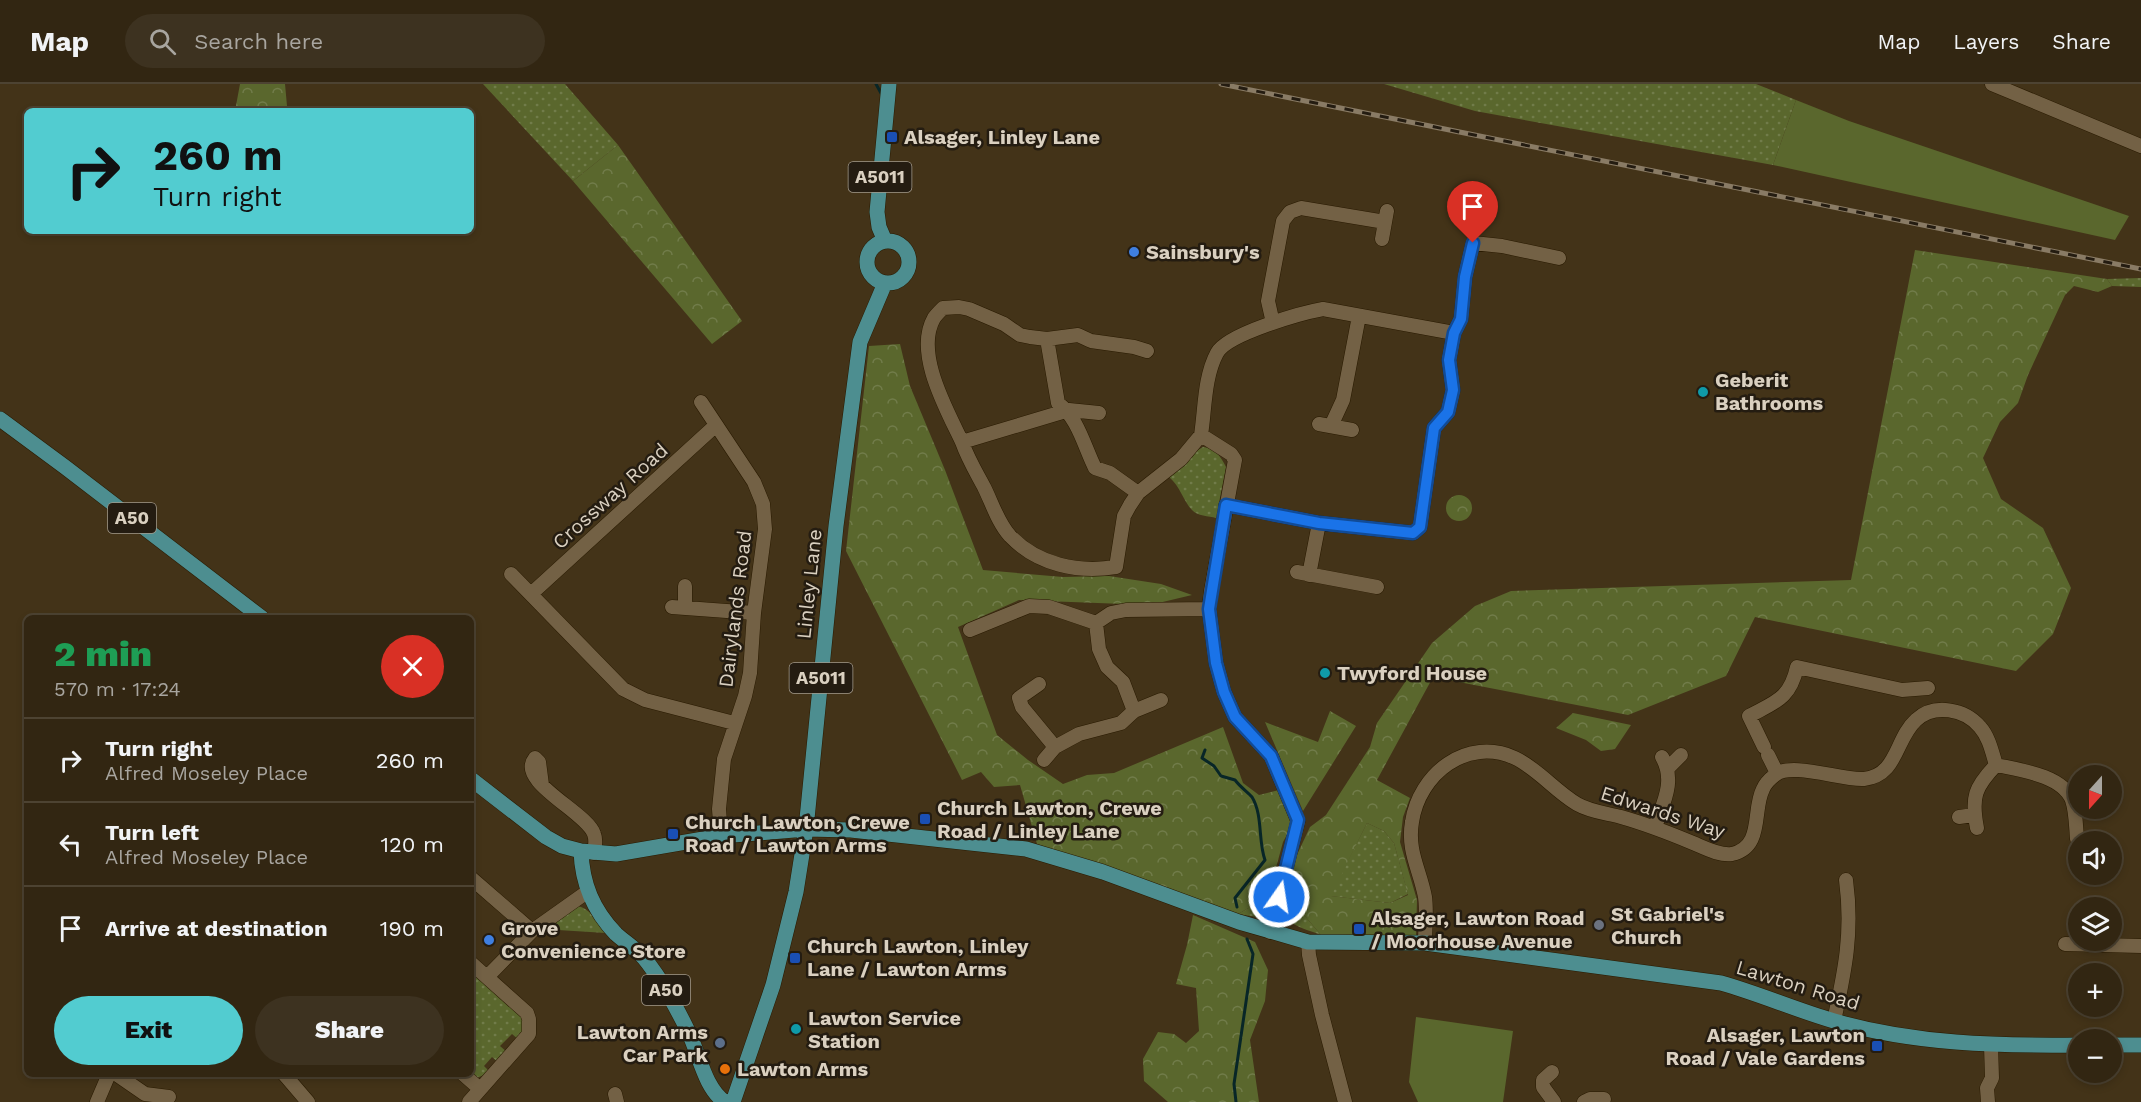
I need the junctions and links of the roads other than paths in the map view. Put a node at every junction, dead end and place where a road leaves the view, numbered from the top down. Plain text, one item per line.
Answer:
1 (1992, 84) edge
2 (889, 89) edge
3 (2141, 146) edge
4 (1382, 239) dead end
5 (885, 241) junction
6 (1559, 258) dead end
7 (885, 282) junction
8 (1359, 316) junction
9 (1273, 323) junction
10 (1454, 333) junction
11 (1047, 339) junction
12 (1147, 351) dead end
13 (701, 402) dead end
14 (1069, 411) junction
15 (1099, 413) dead end
16 (0, 419) edge
17 (715, 426) junction
18 (1352, 430) dead end
19 (1201, 435) junction
20 (962, 442) junction
21 (1138, 493) junction
22 (1226, 505) junction
23 (1319, 523) junction
24 (511, 574) dead end
25 (685, 586) dead end
26 (1377, 587) dead end
27 (531, 594) junction
28 (1209, 609) junction
29 (754, 613) junction
30 (258, 615) edge
31 (1096, 623) junction
32 (970, 630) dead end
33 (1039, 684) dead end
34 (1161, 700) dead end
35 (1134, 711) junction
36 (1935, 711) junction
37 (734, 723) junction
38 (1055, 747) junction
39 (1681, 755) dead end
40 (1044, 760) dead end
41 (1996, 765) junction
42 (1777, 773) junction
43 (474, 781) edge
44 (542, 785) dead end
45 (2068, 792) edge
46 (1959, 817) dead end
47 (2075, 820) joint
48 (1655, 827) junction
49 (2061, 827) dead end
50 (806, 829) junction
51 (2076, 831) edge
52 (721, 836) junction
53 (588, 852) junction
54 (1846, 880) dead end
55 (474, 881) edge
56 (587, 891) junction
57 (532, 931) junction
58 (1270, 932) junction
59 (1308, 942) junction
60 (1425, 943) junction
61 (2066, 944) dead end
62 (2141, 946) edge
63 (474, 966) edge
64 (487, 977) junction
65 (1834, 1021) junction
66 (1991, 1045) junction
67 (2068, 1045) edge
68 (2122, 1045) edge
69 (2141, 1045) edge
70 (1552, 1072) dead end
71 (108, 1077) edge
72 (120, 1077) edge
73 (287, 1077) edge
74 (466, 1077) edge
75 (480, 1089) junction
76 (169, 1097) dead end
77 (1604, 1099) dead end
78 (97, 1102) edge
79 (308, 1102) edge
80 (469, 1102) edge
81 (725, 1102) edge
82 (733, 1102) edge
83 (1344, 1102) edge
84 (1554, 1102) edge
85 (1584, 1102) edge
86 (1988, 1102) edge

1 - 3 street
2 - 5 main road, A5011
4 - 9 street
5 - 7 main road
5 - 7 main road
6 - 10 street
7 - 50 main road, Linley Lane / A5011
8 - 9 street
8 - 10 street
8 - 18 street
9 - 19 street
10 - 23 street
11 - 12 street
11 - 14 street
11 - 20 street
13 - 17 street, Dairylands Road
14 - 15 street
14 - 20 street
14 - 21 street
16 - 30 main road, A50
17 - 27 street, Crossway Road
17 - 29 street, Dairylands Road
19 - 21 street
19 - 22 street
20 - 21 street
22 - 23 street
22 - 28 street
23 - 26 street
24 - 27 street
25 - 29 street
27 - 37 street
28 - 31 street
28 - 58 street
29 - 37 street, Dairylands Road
31 - 32 street
31 - 35 street
33 - 38 street
34 - 35 street
35 - 38 street
36 - 41 street
36 - 42 street
36 - 42 street
37 - 52 street, Dairylands Road
38 - 40 street
39 - 48 street
41 - 45 street
41 - 46 street
42 - 48 street, Edwards Way
43 - 53 main road
44 - 53 street
47 - 49 street
47 - 51 street
48 - 60 street, Edwards Way
50 - 52 main road, Lawton Road
50 - 58 main road, Lawton Road
50 - 82 main road, Linley Lane
52 - 53 main road, Lawton Road
53 - 56 main road, A50
54 - 65 street
55 - 57 street
56 - 57 street
56 - 81 main road, A50
57 - 64 street
58 - 59 main road, Lawton Road
59 - 60 main road, Lawton Road
59 - 83 street
60 - 65 main road, Lawton Road
61 - 62 street
63 - 64 street
64 - 75 street
65 - 66 main road, Lawton Road
66 - 67 main road, Lawton Road
66 - 86 street
68 - 69 main road
70 - 84 street
71 - 78 street
72 - 76 street
73 - 79 street
74 - 75 street
75 - 80 street
77 - 85 street

